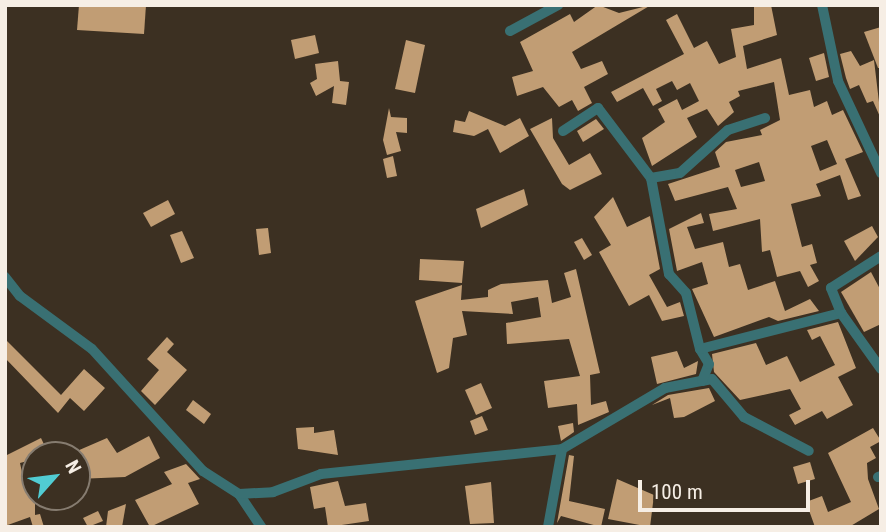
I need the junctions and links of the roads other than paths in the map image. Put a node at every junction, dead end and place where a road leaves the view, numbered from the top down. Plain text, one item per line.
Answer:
1 (558, 5) edge
2 (822, 5) edge
3 (510, 31) dead end
4 (765, 118) dead end
5 (563, 131) dead end
6 (881, 173) edge
7 (651, 178) junction
8 (881, 256) edge
9 (5, 277) edge
10 (841, 313) junction
11 (700, 349) junction
12 (881, 369) edge
13 (702, 381) junction
14 (562, 449) junction
15 (809, 451) dead end
16 (239, 494) junction
17 (261, 527) edge
18 (548, 527) edge

1 - 3 street
2 - 6 street
4 - 7 street
5 - 7 street
7 - 11 street
8 - 10 street
9 - 16 street
10 - 11 street
10 - 12 street
11 - 13 street
13 - 14 street
13 - 15 street
14 - 16 street
14 - 18 street
16 - 17 street

